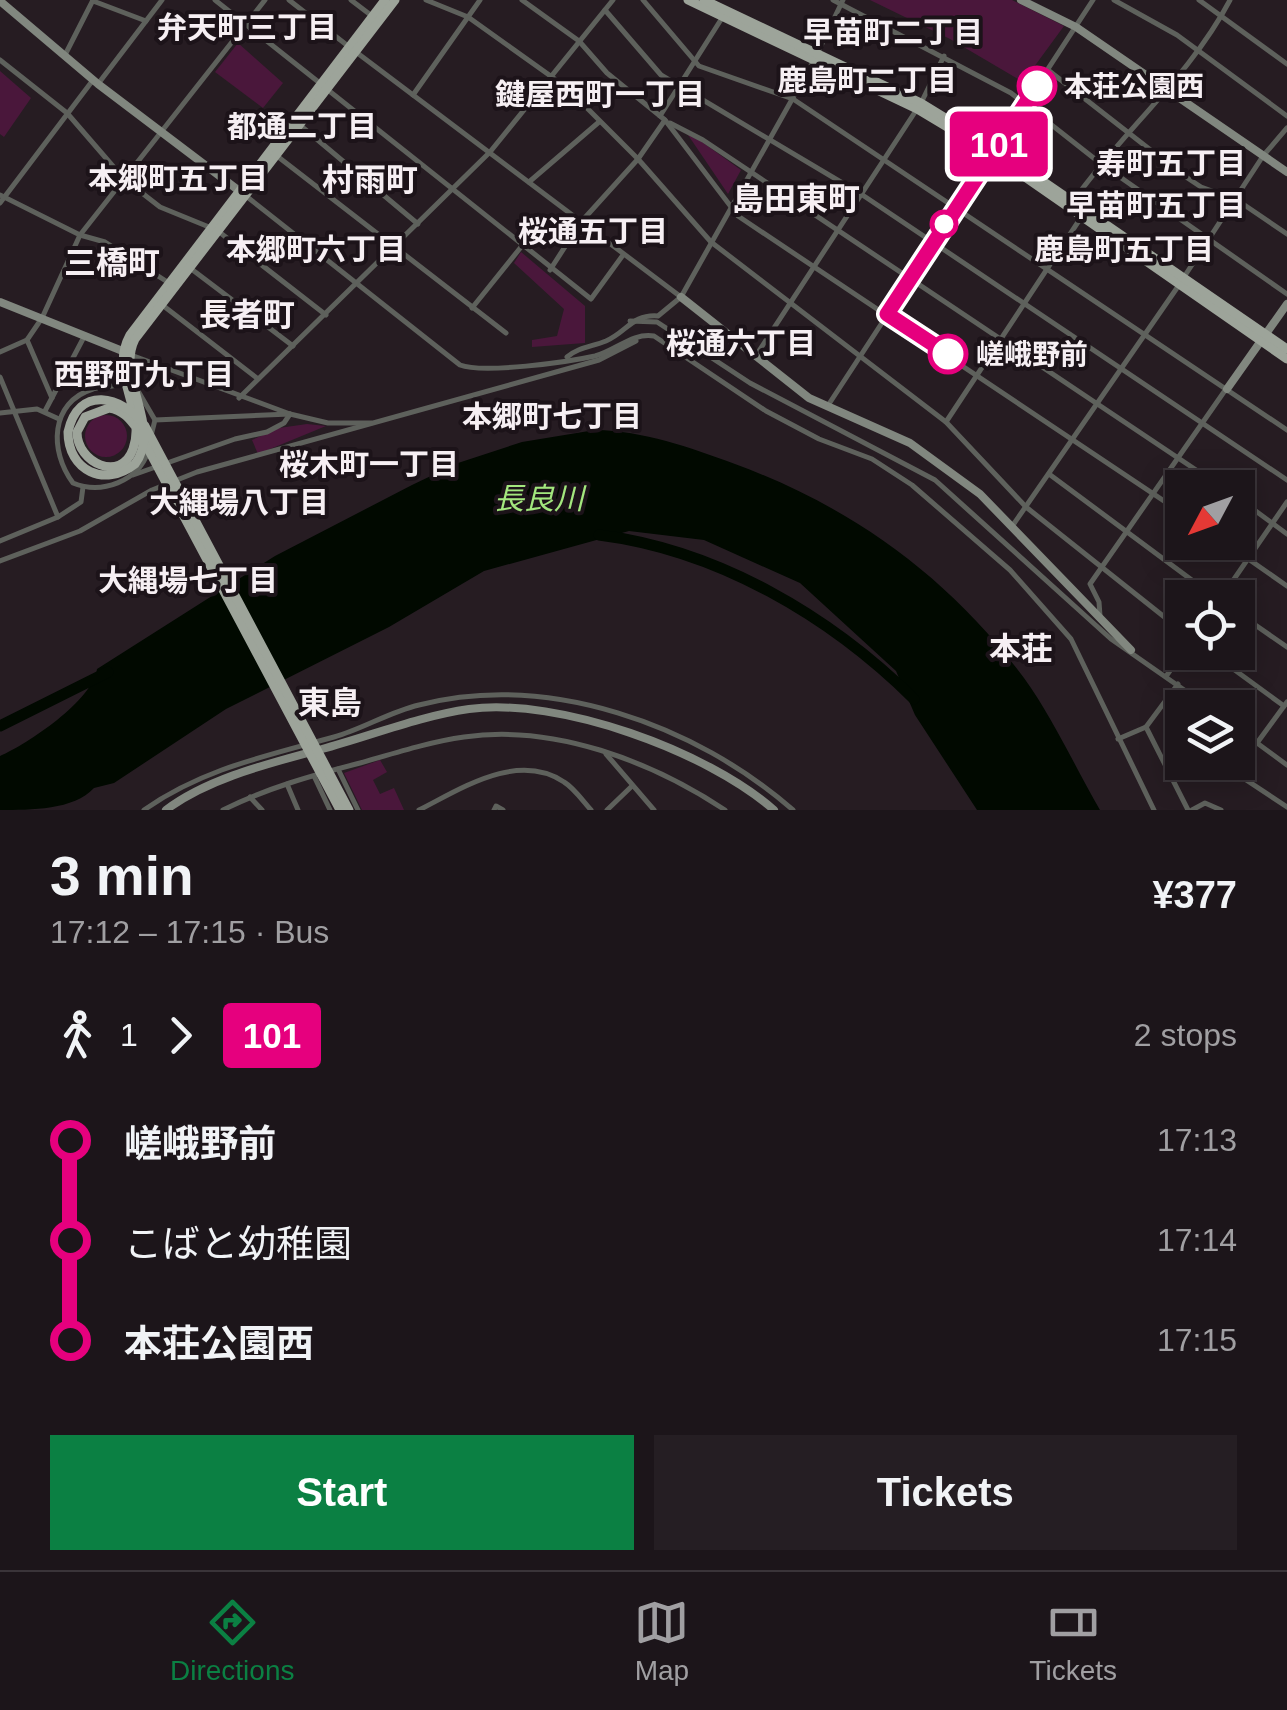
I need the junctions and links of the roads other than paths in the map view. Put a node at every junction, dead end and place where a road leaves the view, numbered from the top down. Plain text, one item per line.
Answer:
1 (93, 0) edge
2 (162, 0) edge
3 (215, 0) edge
4 (265, 0) edge
5 (289, 0) edge
6 (351, 0) edge
7 (385, 0) edge
8 (395, 0) edge
9 (426, 0) edge
10 (480, 0) edge
11 (522, 0) edge
12 (613, 0) edge
13 (643, 0) edge
14 (688, 0) edge
15 (833, 0) edge
16 (1020, 0) edge
17 (1093, 0) edge
18 (1114, 0) edge
19 (1199, 0) edge
20 (1230, 0) edge
21 (0, 1) edge
22 (709, 1) edge
23 (842, 2) edge
24 (604, 10) junction
25 (372, 16) junction
26 (468, 17) junction
27 (722, 17) junction
28 (1220, 18) junction
29 (146, 21) junction
30 (247, 23) junction
31 (1076, 27) junction
32 (579, 41) junction
33 (353, 50) junction
34 (1196, 50) junction
35 (816, 55) junction
36 (64, 56) junction
37 (944, 56) junction
38 (0, 60) edge
39 (696, 60) junction
40 (1287, 64) edge
41 (1048, 70) junction
42 (554, 77) junction
43 (96, 82) junction
44 (678, 86) junction
45 (325, 87) junction
46 (1168, 93) junction
47 (413, 95) junction
48 (793, 99) junction
49 (1026, 103) junction
50 (919, 106) junction
51 (67, 113) junction
52 (1287, 116) edge
53 (664, 120) junction
54 (600, 122) junction
55 (300, 125) junction
56 (1287, 128) edge
57 (161, 132) junction
58 (1125, 132) junction
59 (770, 136) junction
60 (994, 151) junction
61 (490, 152) junction
62 (277, 156) junction
63 (1264, 156) junction
64 (638, 158) junction
65 (884, 159) junction
66 (1100, 163) junction
67 (750, 172) junction
68 (1287, 172) edge
69 (124, 179) junction
70 (529, 182) junction
71 (451, 190) junction
72 (242, 193) junction
73 (861, 194) junction
74 (1, 198) edge
75 (1238, 200) junction
76 (1072, 204) junction
77 (730, 205) junction
78 (957, 205) junction
79 (1082, 216) junction
80 (581, 222) junction
81 (418, 224) junction
82 (215, 230) junction
83 (837, 231) junction
84 (1287, 234) edge
85 (80, 235) junction
86 (711, 242) junction
87 (934, 242) junction
88 (1209, 242) junction
89 (395, 247) junction
90 (521, 247) junction
91 (624, 255) junction
92 (814, 267) junction
93 (1048, 267) junction
94 (190, 268) junction
95 (550, 270) junction
96 (910, 278) junction
97 (1182, 280) junction
98 (359, 283) junction
99 (172, 285) junction
100 (1287, 294) edge
101 (681, 298) junction
102 (0, 302) edge
103 (1024, 303) junction
104 (162, 304) junction
105 (789, 304) junction
106 (1287, 304) edge
107 (472, 308) junction
108 (326, 314) junction
109 (887, 314) junction
110 (42, 318) junction
111 (630, 321) junction
112 (506, 333) dead end
113 (1146, 334) junction
114 (86, 335) junction
115 (642, 335) junction
116 (1261, 336) junction
117 (1001, 338) junction
118 (26, 340) junction
119 (293, 346) junction
120 (1287, 349) edge
121 (0, 352) edge
122 (127, 353) junction
123 (860, 356) junction
124 (755, 357) junction
125 (564, 359) junction
126 (1287, 359) edge
127 (1122, 369) junction
128 (978, 374) junction
129 (0, 377) edge
130 (258, 379) junction
131 (128, 381) junction
132 (1226, 388) junction
133 (52, 398) junction
134 (239, 398) junction
135 (1098, 402) junction
136 (827, 407) junction
137 (14, 411) junction
138 (45, 411) junction
139 (0, 413) edge
140 (290, 414) junction
141 (59, 418) junction
142 (154, 420) junction
143 (946, 422) junction
144 (1202, 422) junction
145 (372, 423) junction
146 (1287, 430) edge
147 (1073, 439) junction
148 (72, 440) junction
149 (1179, 457) junction
150 (1197, 470) edge
151 (1049, 474) junction
152 (133, 475) junction
153 (1287, 480) edge
154 (83, 487) junction
155 (1153, 492) junction
156 (1165, 501) edge
157 (1287, 502) edge
158 (1026, 506) junction
159 (1255, 510) edge
160 (58, 517) junction
161 (1273, 522) junction
162 (1013, 525) junction
163 (1127, 530) junction
164 (1287, 534) edge
165 (0, 541) edge
166 (1255, 548) edge
167 (1248, 560) edge
168 (0, 562) edge
169 (1102, 566) junction
170 (1194, 580) edge
171 (1287, 586) edge
172 (1100, 616) junction
173 (1165, 618) edge
174 (1255, 625) edge
175 (1287, 647) edge
176 (1131, 650) junction
177 (1170, 670) edge
178 (1236, 670) edge
179 (1167, 674) junction
180 (1178, 684) junction
181 (1186, 690) edge
182 (1286, 704) edge
183 (1146, 727) junction
184 (1118, 739) junction
185 (1256, 743) joint
186 (605, 752) junction
187 (1287, 765) edge
188 (1165, 766) edge
189 (338, 768) junction
190 (314, 776) junction
191 (1173, 780) edge
192 (1246, 780) edge
193 (287, 784) junction
194 (632, 786) junction
195 (250, 797) junction
196 (1287, 807) edge
197 (144, 810) edge
198 (166, 810) edge
199 (223, 810) edge
200 (262, 810) edge
201 (298, 810) edge
202 (330, 810) edge
203 (340, 810) edge
204 (349, 810) edge
205 (358, 810) edge
206 (419, 810) edge
207 (494, 810) edge
208 (502, 810) edge
209 (591, 810) edge
210 (607, 810) edge
211 (654, 810) edge
212 (724, 810) edge
213 (774, 810) edge
214 (792, 810) edge
215 (1154, 810) edge
216 (1190, 810) edge
217 (1221, 810) edge

1 - 29 street
1 - 36 street
2 - 29 street
3 - 30 street
4 - 30 street
5 - 33 street
6 - 25 street
7 - 25 main road
8 - 33 main road
9 - 26 street
10 - 26 street
11 - 32 street
12 - 24 street
13 - 39 street
14 - 27 main road
15 - 23 street
16 - 31 street
17 - 31 street
18 - 34 street
19 - 28 street
20 - 28 street
21 - 36 street
22 - 35 main road
23 - 35 street
23 - 37 street
24 - 32 street
24 - 44 street
25 - 33 main road
26 - 42 street
26 - 47 street
27 - 35 main road
27 - 39 street
28 - 34 street
28 - 40 street
29 - 43 street
30 - 45 street
30 - 57 street
31 - 41 street
31 - 46 street
32 - 42 street
32 - 53 street
33 - 45 main road
33 - 47 street
34 - 46 street
34 - 52 street
35 - 48 street
35 - 50 main road
36 - 43 street
37 - 49 street
37 - 50 street
38 - 51 street
39 - 44 street
39 - 48 street
41 - 49 street
41 - 58 street
42 - 54 street
42 - 61 street
43 - 51 street
43 - 57 street
44 - 53 street
44 - 59 street
45 - 55 main road
45 - 71 street
45 - 72 main road
46 - 58 street
46 - 63 street
47 - 61 street
48 - 59 street
48 - 65 street
49 - 60 street
49 - 66 street
50 - 60 main road
50 - 65 street
51 - 69 street
51 - 74 street
53 - 64 street
53 - 67 street
53 - 77 street
54 - 64 street
54 - 70 street
55 - 62 main road
55 - 81 street
56 - 63 street
57 - 69 street
57 - 72 street
58 - 66 street
58 - 75 street
59 - 67 street
59 - 73 street
60 - 76 main road
60 - 78 street
61 - 70 street
61 - 71 street
62 - 72 main road
62 - 89 street
63 - 68 street
63 - 75 street
64 - 80 street
64 - 86 street
65 - 73 street
65 - 78 street
66 - 76 street
66 - 88 street
67 - 77 street
67 - 83 street
69 - 82 street
69 - 85 street
70 - 80 street
71 - 81 street
71 - 90 street
72 - 82 main road
72 - 98 street
73 - 83 street
73 - 87 street
74 - 85 street
75 - 84 street
75 - 88 street
76 - 79 main road
76 - 97 main road
77 - 86 street
77 - 92 street
78 - 87 street
78 - 93 street
79 - 93 street
79 - 97 main road
80 - 91 street
80 - 95 street
81 - 89 street
82 - 94 main road
82 - 99 main road
82 - 108 street
83 - 92 street
83 - 96 street
85 - 99 street
85 - 110 street
86 - 101 street
86 - 105 street
87 - 96 street
87 - 103 street
88 - 97 street
88 - 100 street
89 - 98 street
89 - 107 street
90 - 95 street
90 - 107 street
91 - 95 street
91 - 101 street
92 - 105 street
92 - 109 street
93 - 103 street
93 - 113 street
94 - 99 main road
94 - 119 street
96 - 109 street
96 - 117 street
97 - 113 street
97 - 116 main road
98 - 108 street
98 - 125 street
99 - 104 main road
99 - 122 main road
101 - 111 street
101 - 124 street
102 - 110 street
103 - 117 street
103 - 127 street
104 - 122 main road
104 - 130 street
105 - 123 street
105 - 124 street
106 - 116 street
107 - 112 street
108 - 119 street
109 - 123 street
109 - 128 street
110 - 114 street
110 - 118 street
111 - 125 street
111 - 176 street
113 - 127 street
113 - 132 street
114 - 122 street
114 - 133 street
115 - 125 street
115 - 145 street
115 - 184 street
116 - 120 main road
116 - 126 main road
116 - 132 street
117 - 128 street
117 - 135 street
118 - 121 street
118 - 133 street
119 - 130 street
122 - 131 main road
122 - 134 street
123 - 136 street
123 - 143 street
124 - 136 street
127 - 135 street
127 - 144 street
128 - 143 street
128 - 147 street
129 - 137 street
130 - 134 street
131 - 141 street
131 - 142 street
131 - 148 main road
132 - 144 street
132 - 146 street
133 - 138 street
134 - 140 street
135 - 147 street
135 - 149 street
136 - 162 street
137 - 138 street
137 - 139 street
137 - 160 street
138 - 141 street
140 - 142 street
140 - 145 street
140 - 152 street
141 - 154 street
142 - 152 street
143 - 158 street
144 - 149 street
144 - 153 street
145 - 168 street
147 - 151 street
147 - 155 street
148 - 203 main road
148 - 204 main road
149 - 150 street
149 - 155 street
151 - 158 street
151 - 163 street
152 - 154 street
154 - 160 street
155 - 156 street
155 - 163 street
157 - 161 street
158 - 162 street
158 - 169 street
159 - 161 street
160 - 165 street
161 - 164 street
161 - 166 street
162 - 172 street
163 - 169 street
163 - 170 street
167 - 171 street
169 - 172 street
169 - 173 street
172 - 176 street
174 - 175 street
176 - 179 street
177 - 179 street
178 - 182 street
179 - 180 street
180 - 181 street
180 - 183 street
182 - 185 street
183 - 184 street
183 - 188 street
184 - 215 street
185 - 187 street
186 - 189 street
186 - 194 street
186 - 212 street
189 - 190 street
189 - 205 street
190 - 193 street
190 - 202 street
191 - 216 street
192 - 196 street
193 - 195 street
193 - 201 street
194 - 210 street
194 - 211 street
195 - 199 street
195 - 200 street
197 - 214 street
198 - 213 street
206 - 209 street
207 - 208 street
216 - 217 street

